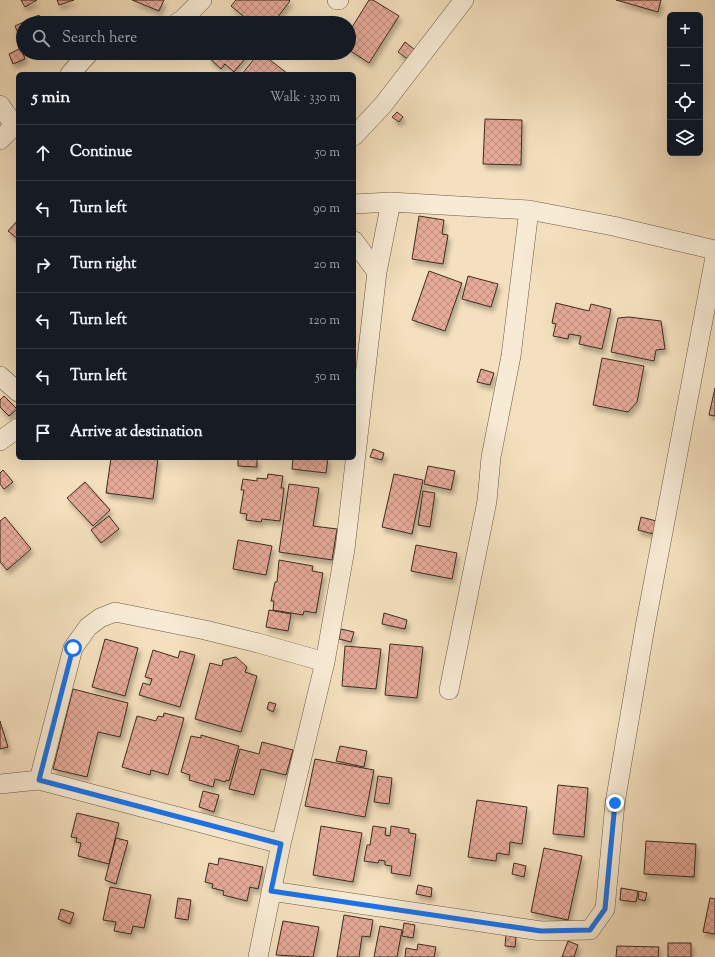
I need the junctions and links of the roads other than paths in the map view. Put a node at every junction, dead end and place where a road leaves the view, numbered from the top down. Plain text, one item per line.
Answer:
1 (202, 0) edge
2 (464, 0) edge
3 (186, 16) edge
4 (82, 60) edge
5 (72, 72) edge
6 (0, 105) edge
7 (16, 124) edge
8 (356, 134) edge
9 (0, 140) edge
10 (391, 202) junction
11 (356, 204) edge
12 (529, 210) junction
13 (356, 244) edge
14 (715, 250) edge
15 (715, 257) edge
16 (377, 272) junction
17 (0, 376) edge
18 (16, 390) edge
19 (16, 430) edge
20 (0, 442) edge
21 (356, 454) edge
22 (355, 460) edge
23 (325, 662) junction
24 (449, 690) dead end
25 (39, 780) junction
26 (0, 784) edge
27 (281, 844) junction
28 (271, 891) junction
29 (258, 957) edge

1 - 3 street
2 - 8 street
4 - 5 street
6 - 7 street
7 - 9 street
10 - 11 street
10 - 12 street
10 - 16 street
12 - 14 street
12 - 24 street
13 - 16 street
15 - 28 street
16 - 21 street
17 - 18 street
19 - 20 street
22 - 23 street
23 - 25 street
23 - 27 street
25 - 26 street
25 - 27 street
27 - 28 street
28 - 29 street

